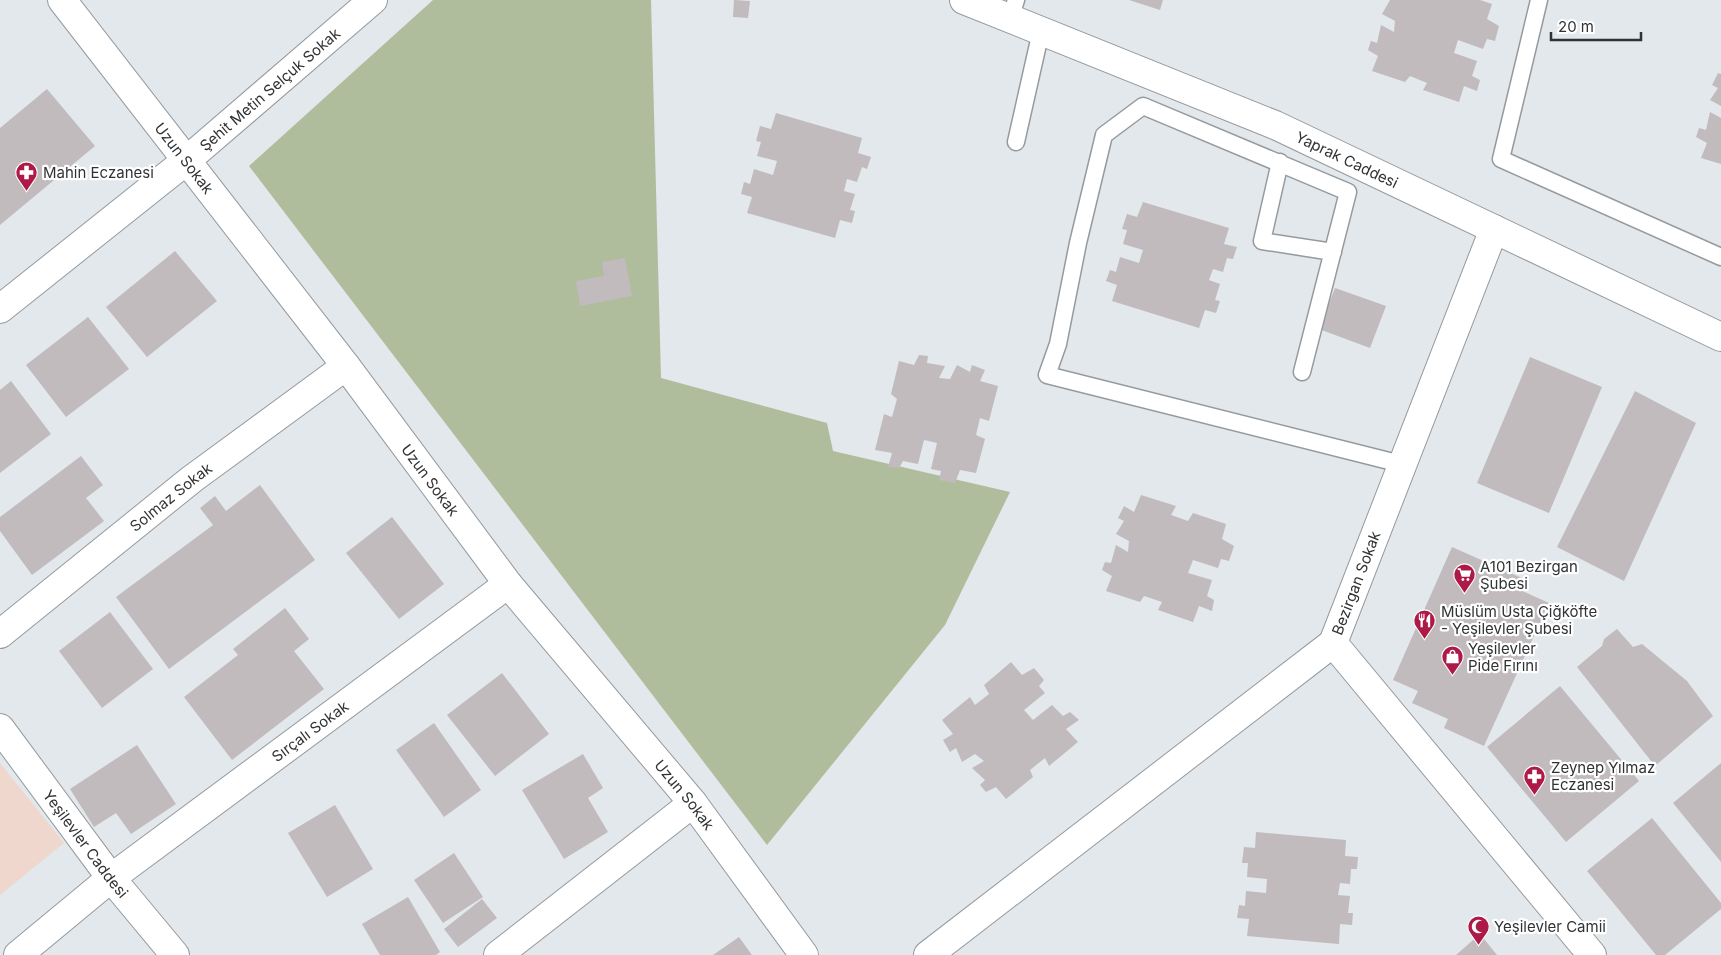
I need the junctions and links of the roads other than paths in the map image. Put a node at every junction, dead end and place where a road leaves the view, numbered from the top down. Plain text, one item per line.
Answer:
1 (62, 0) edge
2 (373, 0) edge
3 (964, 0) edge
4 (1538, 0) edge
5 (1013, 10) edge
6 (1041, 31) junction
7 (1016, 142) dead end
8 (187, 160) junction
9 (1280, 162) junction
10 (1494, 228) junction
11 (1333, 252) junction
12 (1721, 257) edge
13 (0, 309) edge
14 (1721, 337) edge
15 (346, 366) junction
16 (1302, 372) dead end
17 (1401, 464) junction
18 (508, 584) junction
19 (0, 634) edge
20 (1333, 643) junction
21 (0, 728) edge
22 (693, 802) junction
23 (111, 878) junction
24 (18, 955) edge
25 (175, 955) edge
26 (498, 955) edge
27 (804, 955) edge
28 (928, 955) edge
29 (1592, 955) edge

1 - 8 street, Uzun Sokak
2 - 8 street, Şehit Metin Selçuk Sokak
3 - 5 street, Yaprak Caddesi
4 - 12 lane
5 - 6 street, Yaprak Caddesi
6 - 7 lane
6 - 10 street, Yaprak Caddesi
8 - 13 street, Şehit Metin Selçuk Sokak
8 - 15 street, Uzun Sokak
9 - 11 lane
9 - 11 lane
9 - 17 lane
10 - 14 street, Yaprak Caddesi
10 - 17 street, Bezirgan Sokak
11 - 16 lane
15 - 18 street, Uzun Sokak
15 - 19 street, Solmaz Sokak
17 - 20 street, Bezirgan Sokak
18 - 22 street, Uzun Sokak
18 - 23 street, Sırçalı Sokak
20 - 28 street
20 - 29 street, Bezirgan Sokak
21 - 23 street, Yeşilevler Caddesi
22 - 26 street
22 - 27 street, Uzun Sokak
23 - 24 street, Sırçalı Sokak
23 - 25 street, Yeşilevler Caddesi

